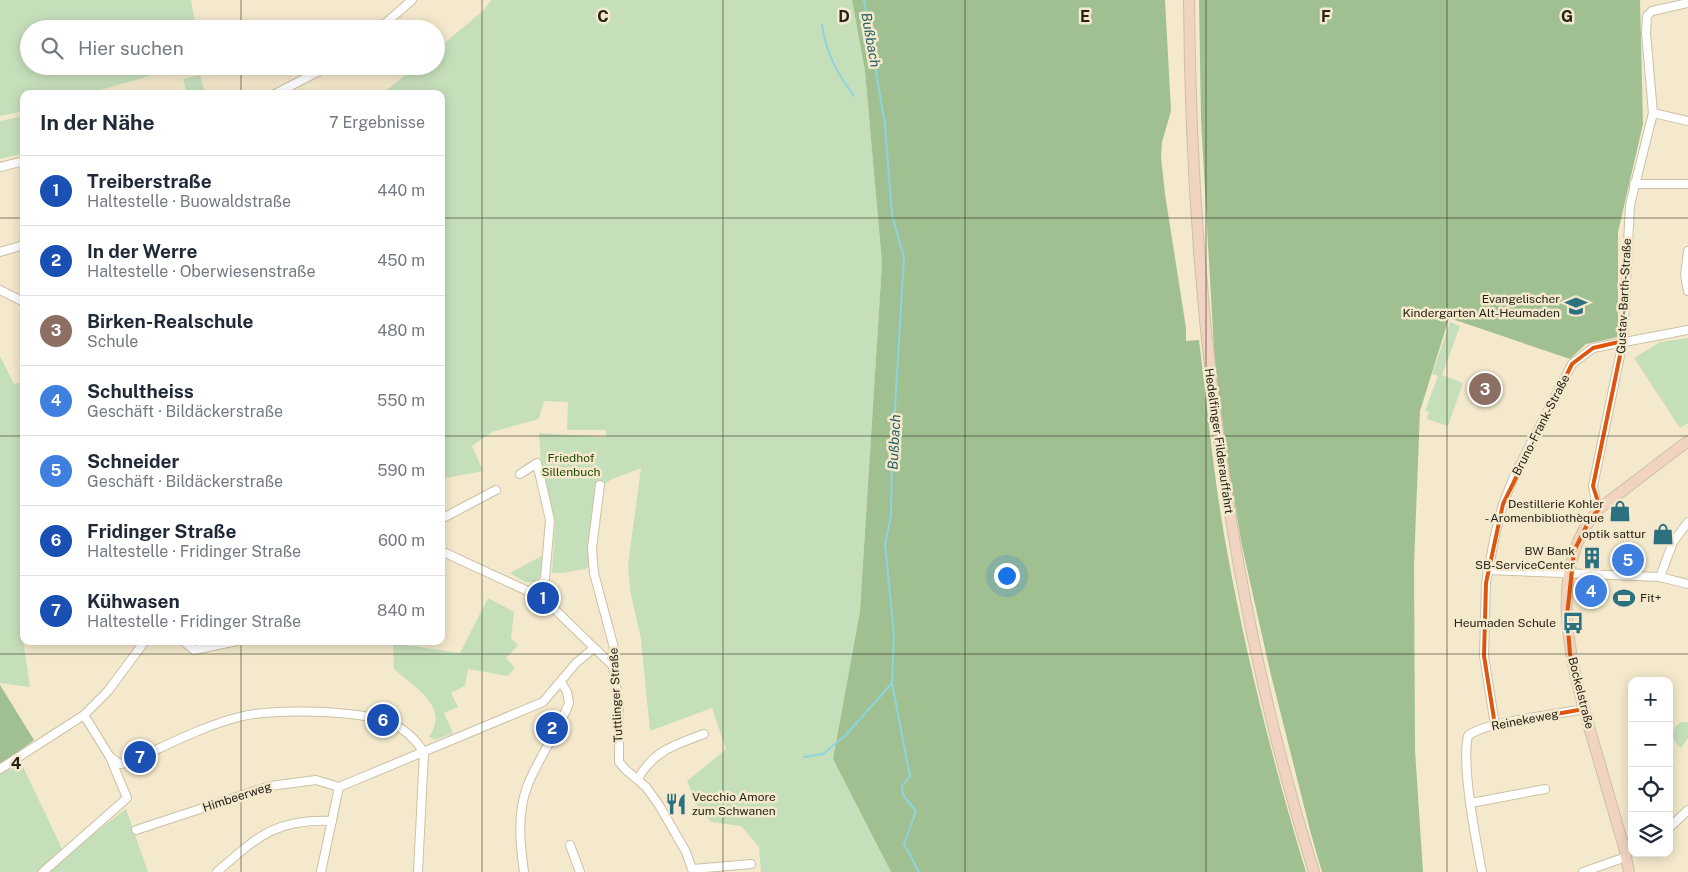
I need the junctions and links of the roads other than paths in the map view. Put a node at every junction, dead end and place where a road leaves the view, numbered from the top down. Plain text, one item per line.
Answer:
1 (412, 0) edge
2 (1189, 0) edge
3 (1688, 3) edge
4 (389, 20) edge
5 (312, 75) edge
6 (283, 90) edge
7 (1653, 113) junction
8 (1688, 121) edge
9 (20, 162) edge
10 (0, 167) edge
11 (1634, 184) junction
12 (1688, 184) edge
13 (20, 246) edge
14 (1688, 251) edge
15 (0, 252) edge
16 (0, 290) edge
17 (1688, 290) edge
18 (20, 300) edge
19 (1688, 330) edge
20 (1624, 341) junction
21 (1688, 441) edge
22 (520, 474) dead end
23 (600, 486) dead end
24 (496, 490) dead end
25 (1600, 508) junction
26 (445, 517) edge
27 (1688, 522) edge
28 (445, 553) edge
29 (1487, 570) junction
30 (1570, 572) junction
31 (1660, 577) junction
32 (1688, 584) edge
33 (534, 592) junction
34 (142, 645) edge
35 (188, 645) edge
36 (217, 645) edge
37 (594, 648) junction
38 (613, 666) junction
39 (561, 682) junction
40 (1584, 709) junction
41 (84, 716) junction
42 (1495, 725) junction
43 (704, 734) dead end
44 (424, 753) junction
45 (110, 757) junction
46 (0, 769) edge
47 (638, 779) junction
48 (339, 787) junction
49 (1545, 789) dead end
50 (1471, 803) junction
51 (1688, 810) edge
52 (332, 821) junction
53 (1673, 824) edge
54 (136, 830) dead end
55 (570, 845) dead end
56 (1627, 850) edge
57 (751, 864) dead end
58 (693, 871) edge
59 (43, 872) edge
60 (217, 872) edge
61 (321, 872) edge
62 (418, 872) edge
63 (524, 872) edge
64 (580, 872) edge
65 (1314, 872) edge
66 (1482, 872) edge
67 (1584, 872) edge
68 (1628, 872) edge

1 - 4 street
2 - 65 main road, Hedelfinger Filderauffahrt
3 - 7 street, Gustav-Barth-Straße
5 - 6 street
7 - 8 street
7 - 11 street, Gustav-Barth-Straße
9 - 10 street
11 - 12 street
11 - 20 street, Gustav-Barth-Straße
13 - 15 street
14 - 17 street
16 - 18 street
19 - 20 street, Bruno-Frank-Straße
20 - 25 street, Gustav-Barth-Straße
20 - 29 street, Bruno-Frank-Straße
21 - 25 main road, Bockelstraße
22 - 33 street
23 - 38 street, Tuttlinger Straße
24 - 26 street
25 - 30 main road, Bockelstraße
27 - 31 street
28 - 33 street
29 - 30 street
29 - 42 street, Bruno-Frank-Straße
30 - 31 street
30 - 40 main road, Bockelstraße
31 - 32 street
33 - 37 street
34 - 41 street
35 - 36 street
37 - 38 street
37 - 39 street
38 - 47 street, Tuttlinger Straße
39 - 44 street
39 - 63 street
40 - 42 street, Reinekeweg
40 - 56 main road, Bockelstraße
41 - 45 street
41 - 46 street
42 - 50 street, Reinekeweg
43 - 47 street
44 - 45 street
44 - 48 street
44 - 62 street
45 - 59 street
47 - 58 street, Tuttlinger Straße
48 - 52 street
48 - 54 street, Himbeerweg
49 - 50 street
50 - 66 street
51 - 53 street
52 - 60 street
52 - 61 street
55 - 64 street
56 - 67 street
56 - 68 main road, Bockelstraße
57 - 58 street

